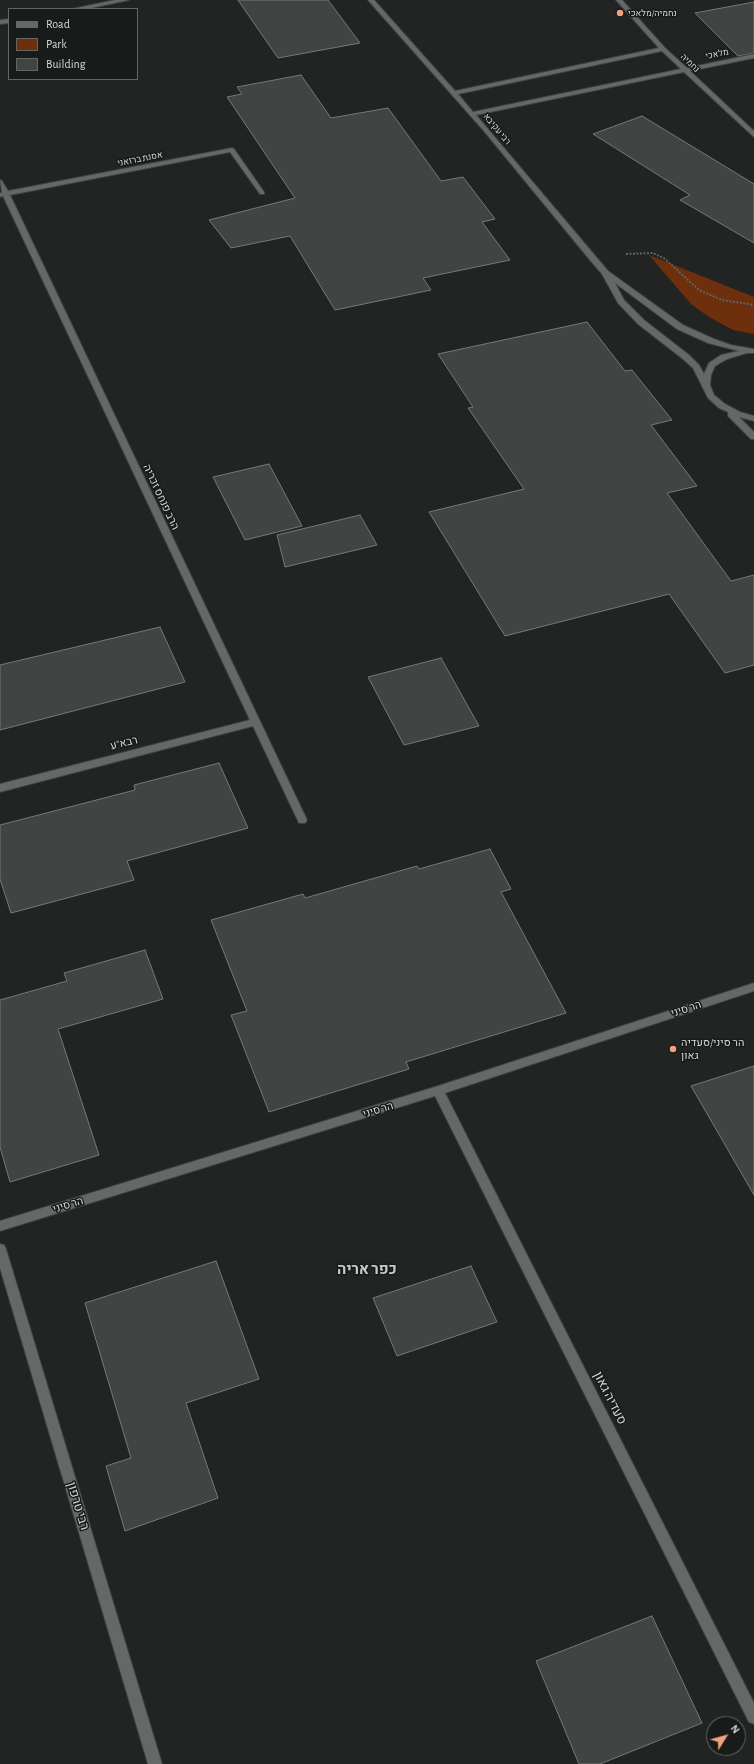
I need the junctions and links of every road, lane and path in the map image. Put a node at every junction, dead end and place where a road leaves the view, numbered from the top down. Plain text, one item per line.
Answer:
1 (126, 0) edge
2 (372, 0) edge
3 (619, 0) edge
4 (81, 8) edge
5 (663, 49) junction
6 (754, 56) edge
7 (684, 70) junction
8 (454, 93) junction
9 (472, 114) junction
10 (754, 135) edge
11 (0, 182) edge
12 (262, 193) dead end
13 (3, 194) edge
14 (593, 258) junction
15 (605, 273) junction
16 (754, 305) edge
17 (753, 351) edge
18 (708, 391) junction
19 (722, 406) junction
20 (754, 419) edge
21 (754, 437) edge
22 (255, 722) junction
23 (0, 788) edge
24 (302, 820) dead end
25 (754, 987) edge
26 (438, 1091) junction
27 (0, 1226) edge
28 (0, 1248) edge
29 (754, 1718) edge
30 (156, 1764) edge

1 - 4 street
2 - 8 street, רבי עקיבא
3 - 5 street, נחמיה
5 - 7 street, נחמיה
5 - 8 street
6 - 7 street, מלאכי
7 - 9 street, מלאכי
7 - 10 street, נחמיה
8 - 9 street, רבי עקיבא
9 - 14 street, רבי עקיבא
11 - 13 street, הרב פנחס זכריה
12 - 13 street, אסנת ברזאני
13 - 22 street, הרב פנחס זכריה
14 - 15 street, רבי עקיבא
14 - 16 path
15 - 17 street, רבי עקיבא
15 - 18 street, רבי עקיבא
17 - 18 street
18 - 19 street, רבי עקיבא
19 - 20 street
19 - 21 street
22 - 23 street, רבא"ע
22 - 24 street, הרב פנחס זכריה
25 - 26 street, הר סיני
26 - 27 street, הר סיני
26 - 29 street, סעדיה גאון
28 - 30 street, רבי טרפון

